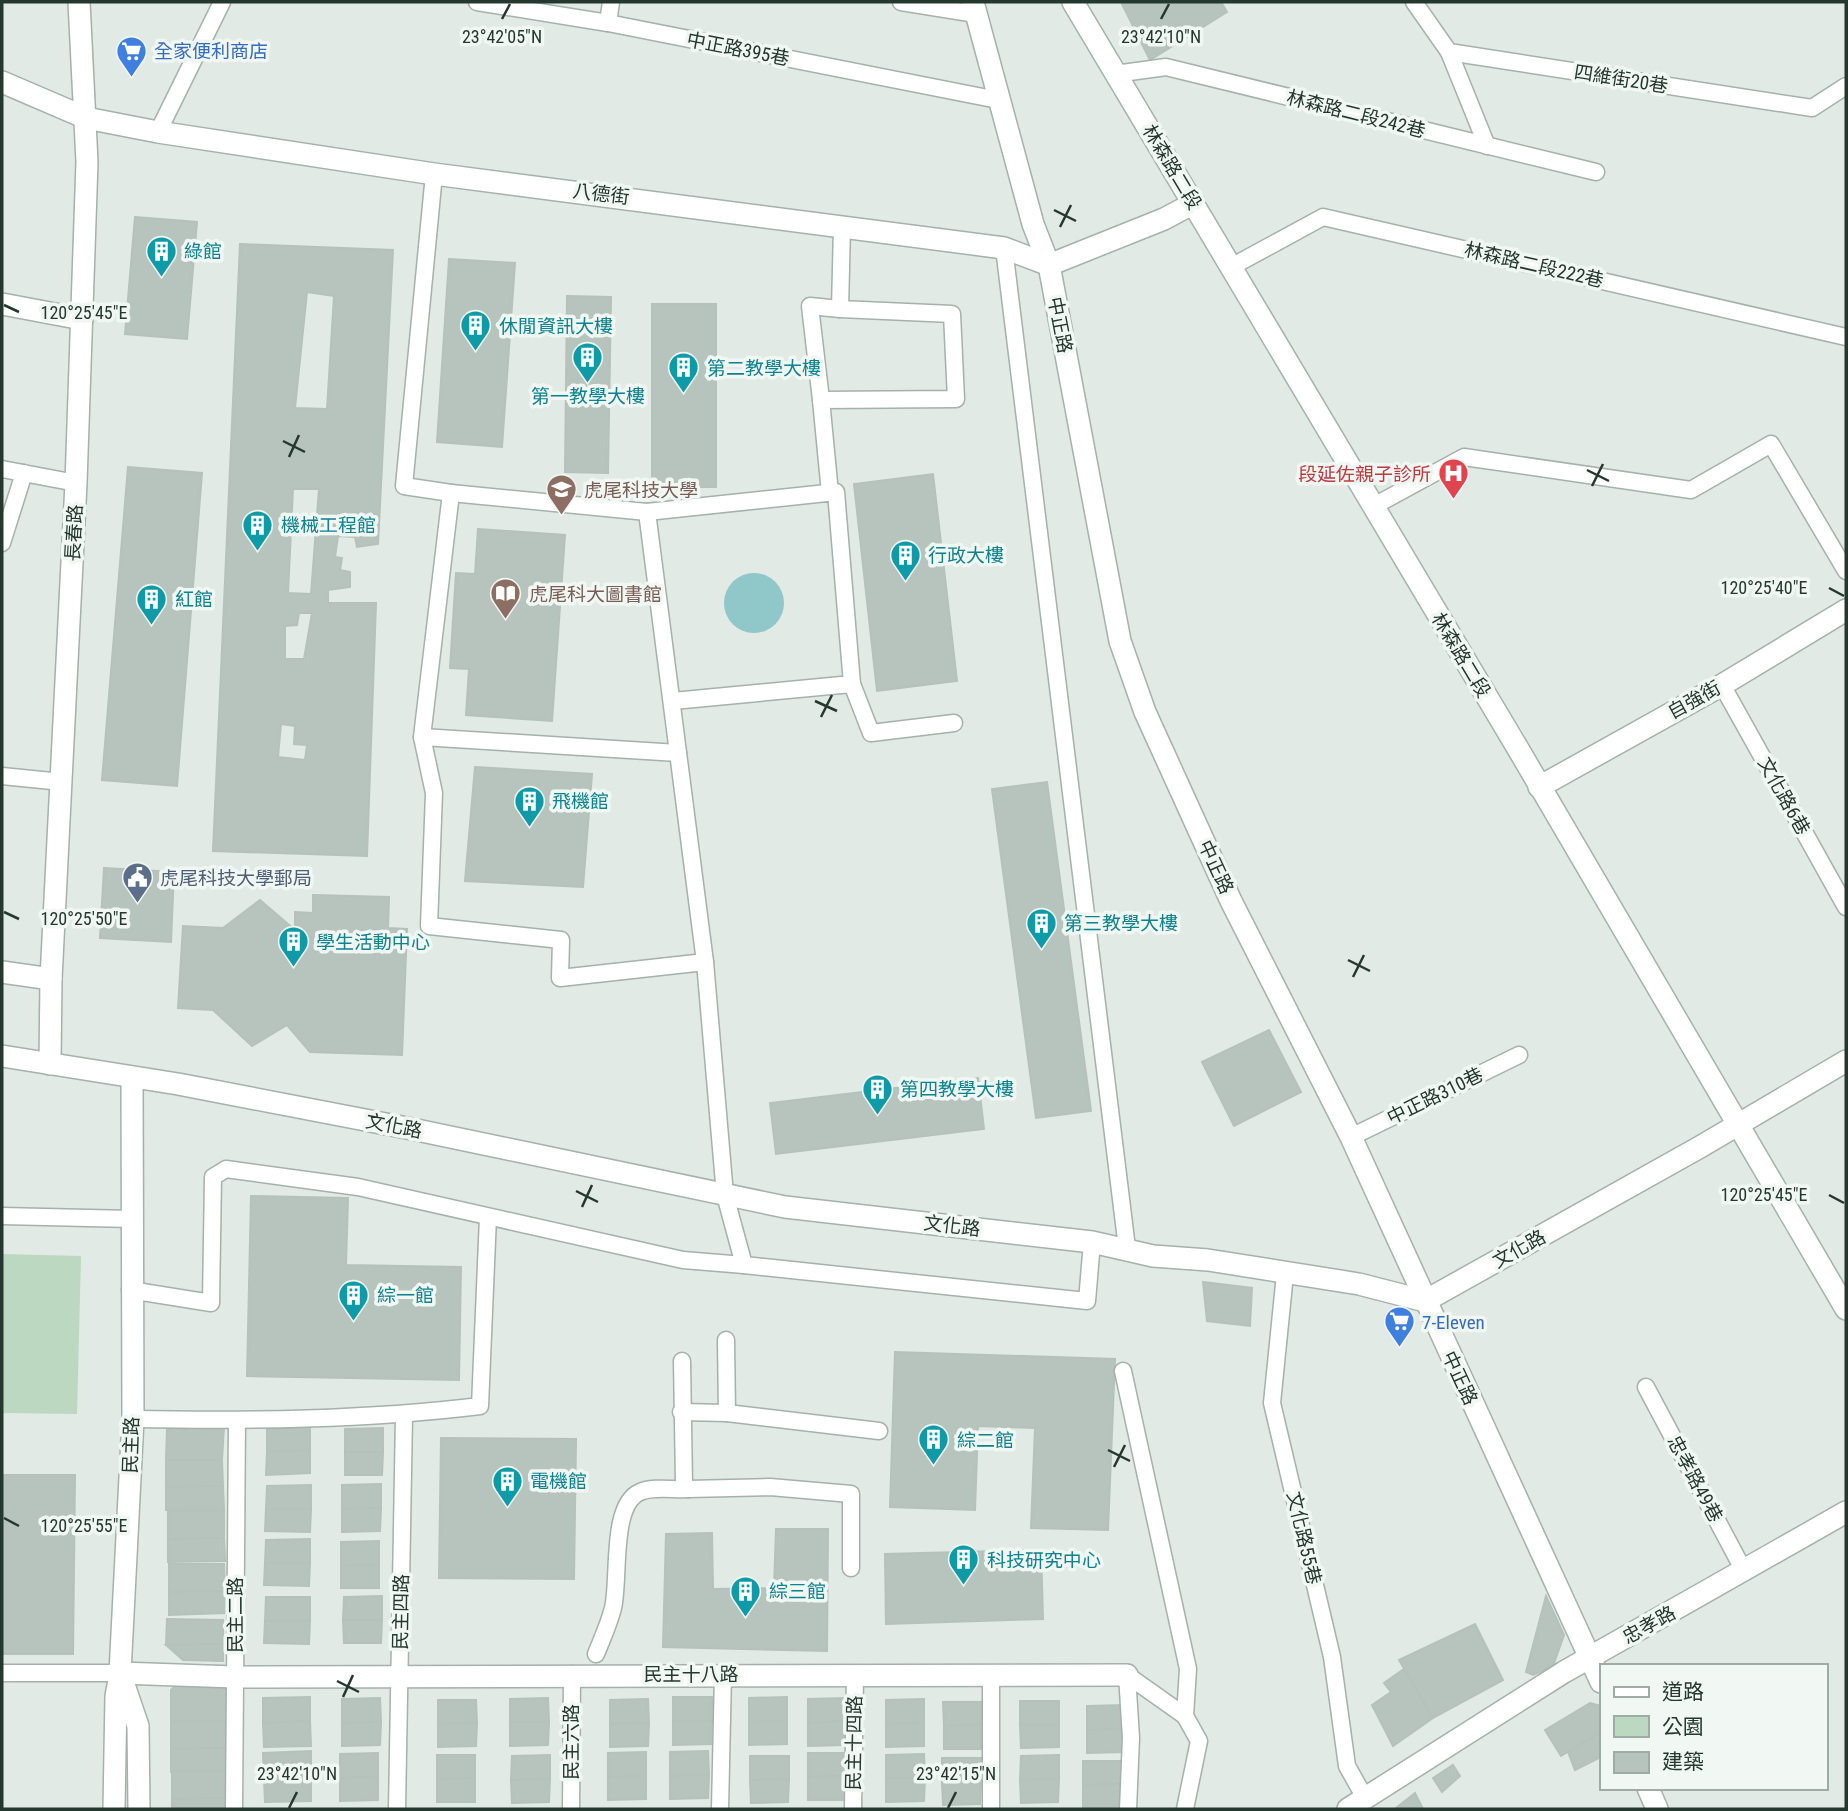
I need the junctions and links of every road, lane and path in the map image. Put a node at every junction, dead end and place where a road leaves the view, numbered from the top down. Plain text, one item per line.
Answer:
1 (79, 2) edge
2 (222, 2) edge
3 (477, 2) edge
4 (611, 2) edge
5 (901, 2) edge
6 (1073, 2) edge
7 (1414, 2) edge
8 (974, 8) edge
9 (608, 23) junction
10 (1449, 52) junction
11 (1115, 74) junction
12 (2, 82) edge
13 (1846, 86) edge
14 (998, 100) junction
15 (86, 118) junction
16 (158, 132) junction
17 (1487, 146) junction
18 (1596, 172) dead end
19 (434, 174) junction
20 (1194, 203) junction
21 (842, 227) junction
22 (1004, 248) junction
23 (1049, 265) junction
24 (1231, 267) junction
25 (2, 304) edge
26 (840, 309) junction
27 (82, 319) junction
28 (1846, 337) edge
29 (821, 400) junction
30 (2, 469) edge
31 (24, 472) junction
32 (76, 483) junction
33 (830, 492) junction
34 (451, 493) junction
35 (1372, 507) junction
36 (647, 512) junction
37 (2, 543) edge
38 (1846, 571) edge
39 (1846, 610) edge
40 (852, 684) junction
41 (1722, 685) junction
42 (673, 701) junction
43 (954, 723) dead end
44 (422, 737) junction
45 (678, 753) junction
46 (2, 776) edge
47 (62, 782) junction
48 (1539, 787) junction
49 (1846, 907) edge
50 (705, 962) junction
51 (2, 972) edge
52 (51, 979) junction
53 (1519, 1055) dead end
54 (2, 1056) edge
55 (1846, 1061) edge
56 (50, 1064) junction
57 (132, 1078) junction
58 (1737, 1125) junction
59 (1352, 1137) junction
60 (725, 1195) junction
61 (2, 1216) edge
62 (488, 1217) junction
63 (132, 1219) junction
64 (1092, 1242) junction
65 (1127, 1248) junction
66 (744, 1265) junction
67 (1285, 1274) junction
68 (130, 1290) junction
69 (1425, 1301) junction
70 (1846, 1309) edge
71 (726, 1340) dead end
72 (682, 1361) dead end
73 (1122, 1371) dead end
74 (1646, 1387) dead end
75 (681, 1412) junction
76 (727, 1413) junction
77 (404, 1416) junction
78 (133, 1419) junction
79 (237, 1421) junction
80 (878, 1431) dead end
81 (688, 1489) junction
82 (1846, 1512) edge
83 (851, 1568) dead end
84 (1744, 1571) junction
85 (596, 1654) dead end
86 (1591, 1657) junction
87 (2, 1673) edge
88 (120, 1673) junction
89 (572, 1674) junction
90 (723, 1674) junction
91 (991, 1674) junction
92 (1127, 1675) junction
93 (855, 1676) junction
94 (234, 1677) junction
95 (400, 1677) junction
96 (1600, 1680) edge
97 (1185, 1716) junction
98 (1649, 1790) edge
99 (1356, 1804) edge
100 (114, 1809) edge
101 (139, 1809) edge
102 (234, 1809) edge
103 (397, 1809) edge
104 (571, 1809) edge
105 (720, 1809) edge
106 (853, 1809) edge
107 (991, 1809) edge
108 (1128, 1809) edge
109 (1185, 1809) edge
110 (1657, 1809) edge

1 - 15 street, 長春路
2 - 16 lane
3 - 9 lane, 中正路395巷
4 - 9 lane
5 - 8 lane
6 - 11 street, 林森路二段
7 - 10 lane
8 - 14 street, 中正路
9 - 14 lane, 中正路395巷
10 - 13 lane, 四維街20巷
10 - 17 lane
11 - 17 lane, 林森路二段242巷
11 - 20 street, 林森路二段
12 - 15 street, 八德街
14 - 23 street, 中正路
15 - 16 street, 八德街
15 - 27 street, 長春路
16 - 19 street, 八德街
17 - 18 lane, 林森路二段242巷
19 - 21 street, 八德街
19 - 34 lane
20 - 23 street
20 - 24 street, 林森路二段
21 - 22 street, 八德街
21 - 26 lane
22 - 23 street, 八德街
22 - 65 lane
23 - 59 street, 中正路
24 - 28 lane, 林森路二段222巷
24 - 35 street, 林森路二段
25 - 27 street
26 - 29 lane
26 - 29 lane
27 - 32 street, 長春路
29 - 33 lane
30 - 31 lane
31 - 32 lane
31 - 37 lane
32 - 47 street, 長春路
33 - 36 lane
33 - 40 lane
34 - 36 lane
34 - 44 lane
35 - 38 lane
35 - 48 street, 林森路二段
36 - 42 lane
39 - 41 street, 自強街
40 - 42 lane
40 - 43 lane
41 - 48 street, 自強街
41 - 49 lane, 文化路6巷
42 - 45 lane
44 - 45 lane
44 - 50 lane
45 - 50 lane
46 - 47 lane
47 - 52 street, 長春路
48 - 58 street, 林森路二段
50 - 60 lane
51 - 52 street
52 - 56 street, 長春路
53 - 59 lane, 中正路310巷
54 - 56 street, 文化路
55 - 58 street, 文化路
56 - 57 street, 文化路
57 - 60 street, 文化路
57 - 63 street, 民主路
58 - 69 street, 文化路
58 - 70 street, 林森路二段
59 - 69 street, 中正路
60 - 64 street, 文化路
60 - 66 lane
61 - 63 lane
62 - 66 lane
62 - 68 lane
62 - 77 lane
63 - 68 street, 民主路
64 - 65 street, 文化路
64 - 66 lane
65 - 67 street, 文化路
67 - 69 street, 文化路
67 - 99 lane, 文化路55巷
68 - 78 street, 民主路
69 - 86 street, 中正路
71 - 76 lane
72 - 75 lane
73 - 97 lane
74 - 84 lane, 忠孝路49巷
75 - 76 lane
75 - 81 lane
76 - 80 lane
77 - 79 lane
77 - 95 lane, 民主四路
78 - 79 lane
78 - 88 street, 民主路
79 - 94 lane, 民主二路
81 - 83 lane
81 - 85 lane
82 - 84 street, 忠孝路
84 - 86 street, 忠孝路
86 - 96 street, 中正路
86 - 99 street, 忠孝路
87 - 88 lane
88 - 94 street, 民主十八路
88 - 100 street
88 - 101 street, 民主路
89 - 90 street, 民主十八路
89 - 95 street, 民主十八路
89 - 104 lane, 民主六路
90 - 93 street, 民主十八路
90 - 105 lane
91 - 92 street, 民主十八路
91 - 93 street, 民主十八路
91 - 107 lane
92 - 97 lane
92 - 108 lane
93 - 106 lane, 民主十四路
94 - 95 street, 民主十八路
94 - 102 lane, 民主二路
95 - 103 lane, 民主四路
97 - 109 lane
98 - 110 street

